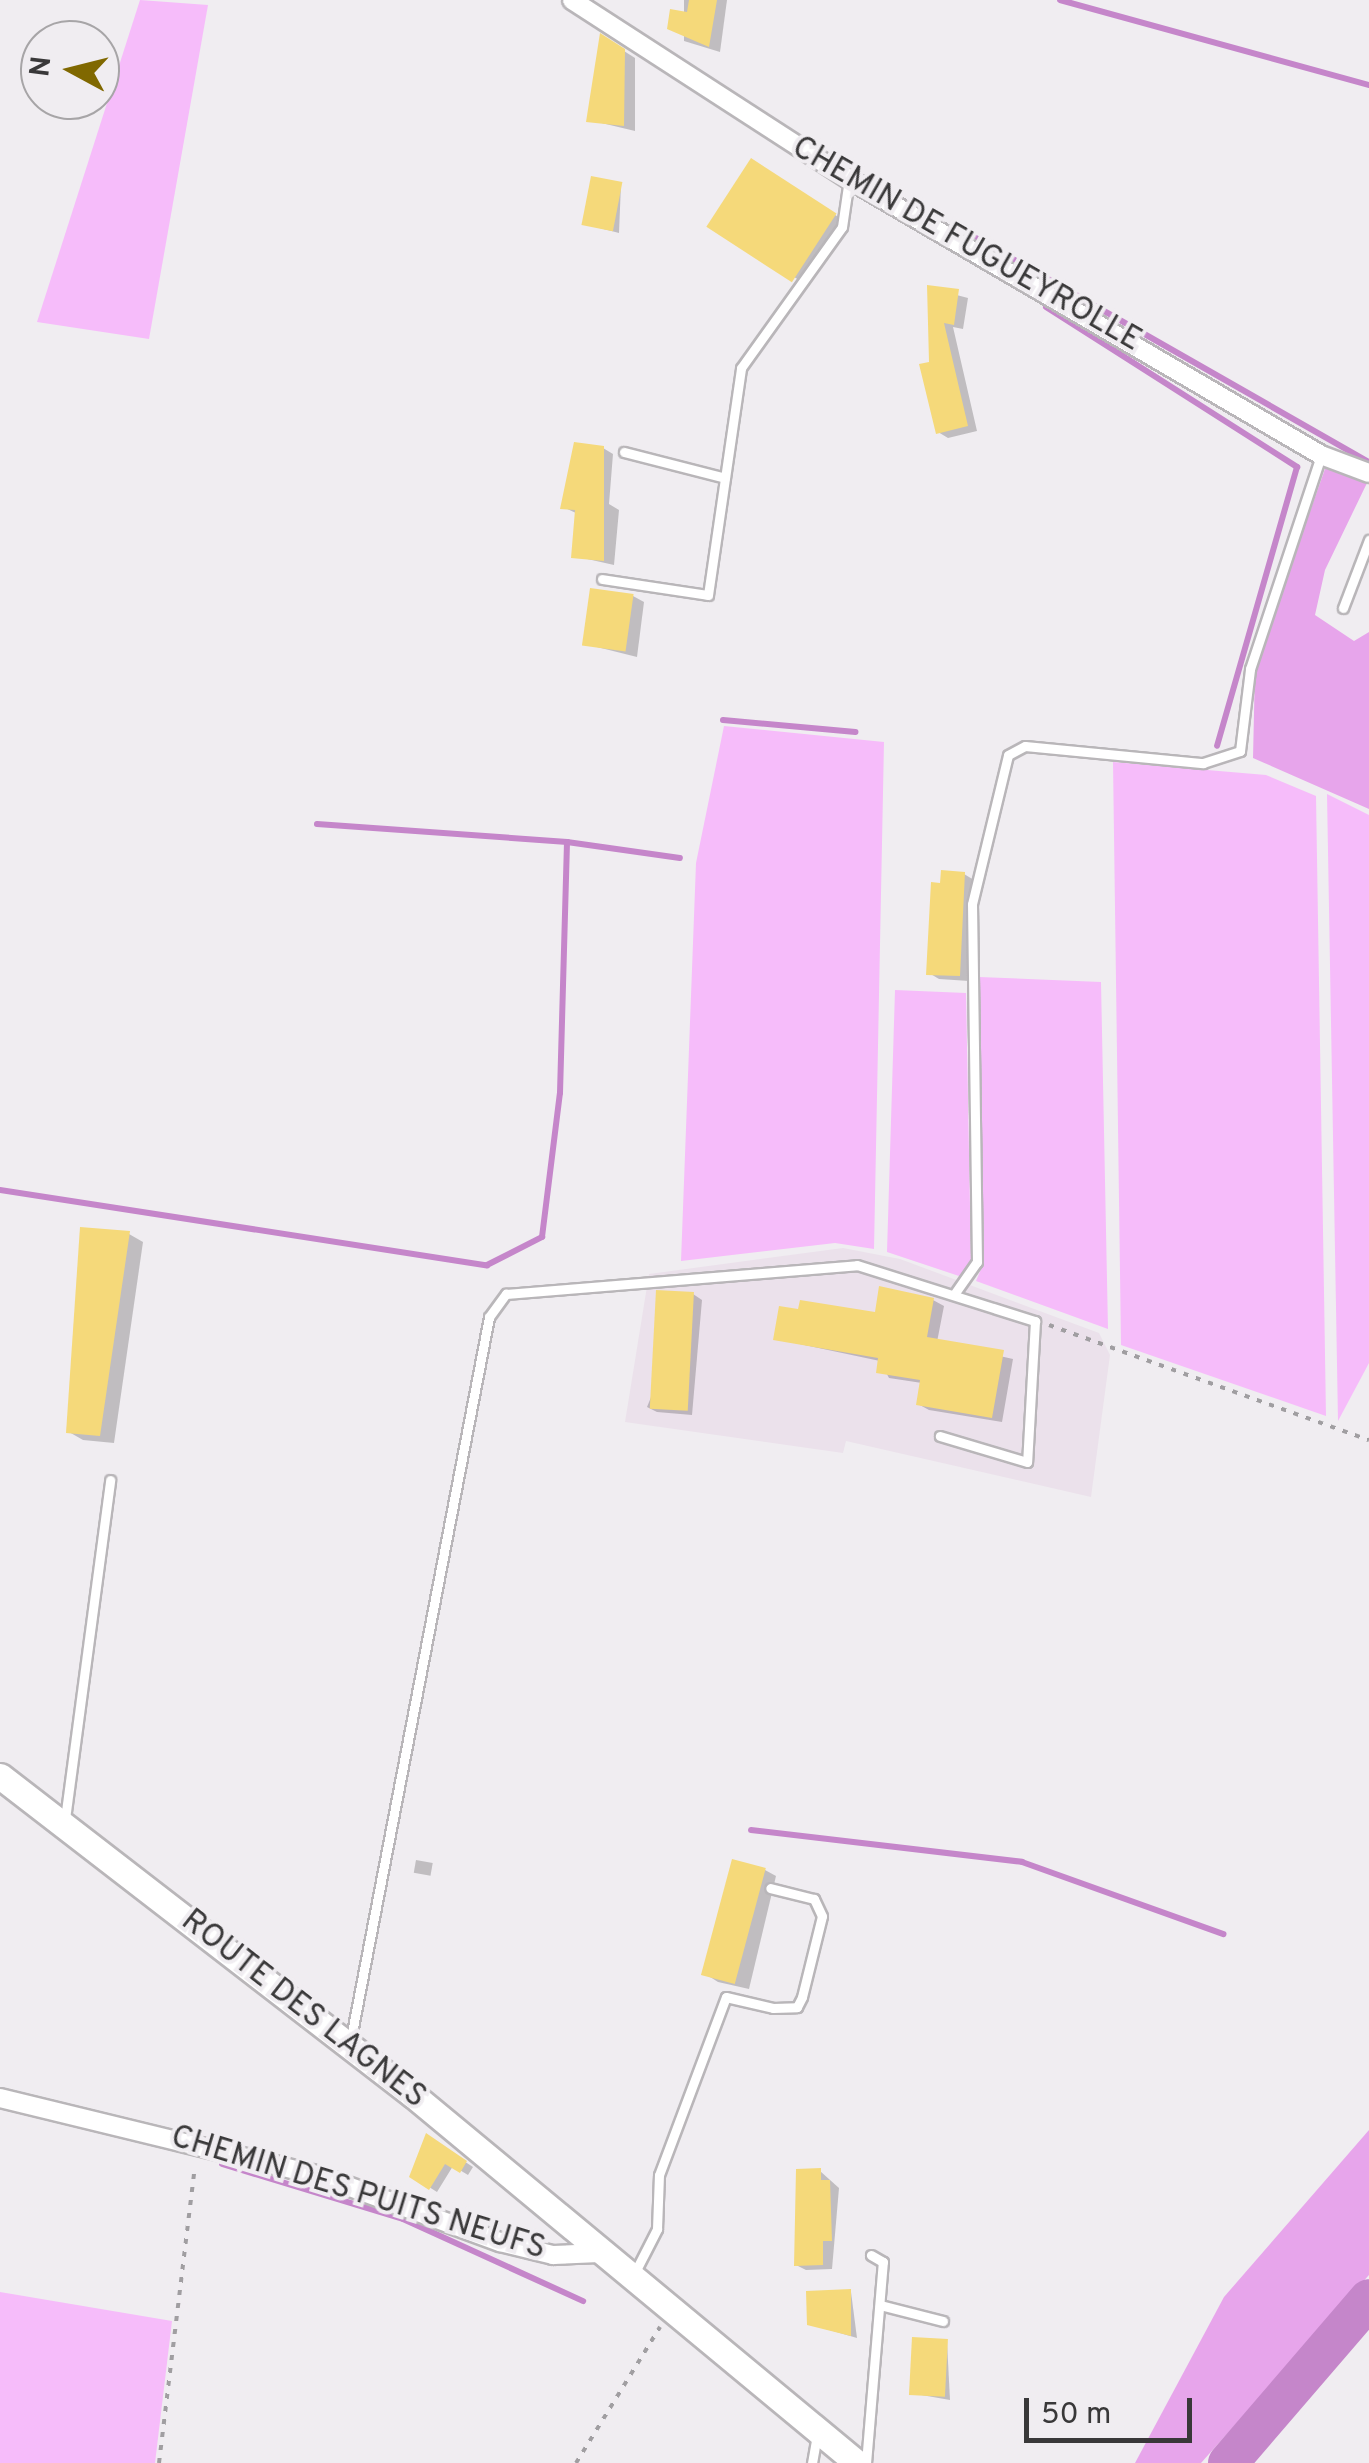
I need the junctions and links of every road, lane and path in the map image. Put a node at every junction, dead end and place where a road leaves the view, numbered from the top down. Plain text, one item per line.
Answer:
1 (572, 0) edge
2 (848, 179) junction
3 (624, 452) dead end
4 (1320, 456) junction
5 (1369, 474) edge
6 (725, 478) junction
7 (1369, 540) edge
8 (602, 579) dead end
9 (1343, 608) dead end
10 (956, 1293) junction
11 (1036, 1320) junction
12 (940, 1436) dead end
13 (1369, 1440) edge
14 (110, 1480) dead end
15 (0, 1776) edge
16 (64, 1822) junction
17 (770, 1888) dead end
18 (350, 2046) junction
19 (0, 2098) edge
20 (198, 2142) junction
21 (599, 2253) junction
22 (871, 2255) dead end
23 (630, 2280) junction
24 (880, 2306) junction
25 (669, 2314) junction
26 (943, 2321) dead end
27 (818, 2433) junction
28 (159, 2463) edge
29 (576, 2463) edge
30 (812, 2463) edge
31 (857, 2463) edge
32 (866, 2463) edge

1 - 2 street, CHEMIN DE FUGUEYROLLE
2 - 4 street, CHEMIN DE FUGUEYROLLE
2 - 6 lane
3 - 6 lane
4 - 5 street, CHEMIN DE FUGUEYROLLE
4 - 10 lane
6 - 8 lane
7 - 9 lane
10 - 11 lane
10 - 18 lane
11 - 12 lane
11 - 13 path
14 - 16 lane
15 - 16 street, ROUTE DES LAGNES
16 - 18 street, ROUTE DES LAGNES
17 - 23 lane
18 - 21 street, ROUTE DES LAGNES
19 - 20 street, CHEMIN DES PUITS NEUFS
20 - 21 street, CHEMIN DES PUITS NEUFS
20 - 28 path
21 - 23 street, ROUTE DES LAGNES
22 - 24 lane
23 - 25 street, ROUTE DES LAGNES
24 - 26 lane
24 - 32 lane
25 - 27 street, ROUTE DES LAGNES
25 - 29 path
27 - 30 lane
27 - 31 street, ROUTE DES LAGNES

